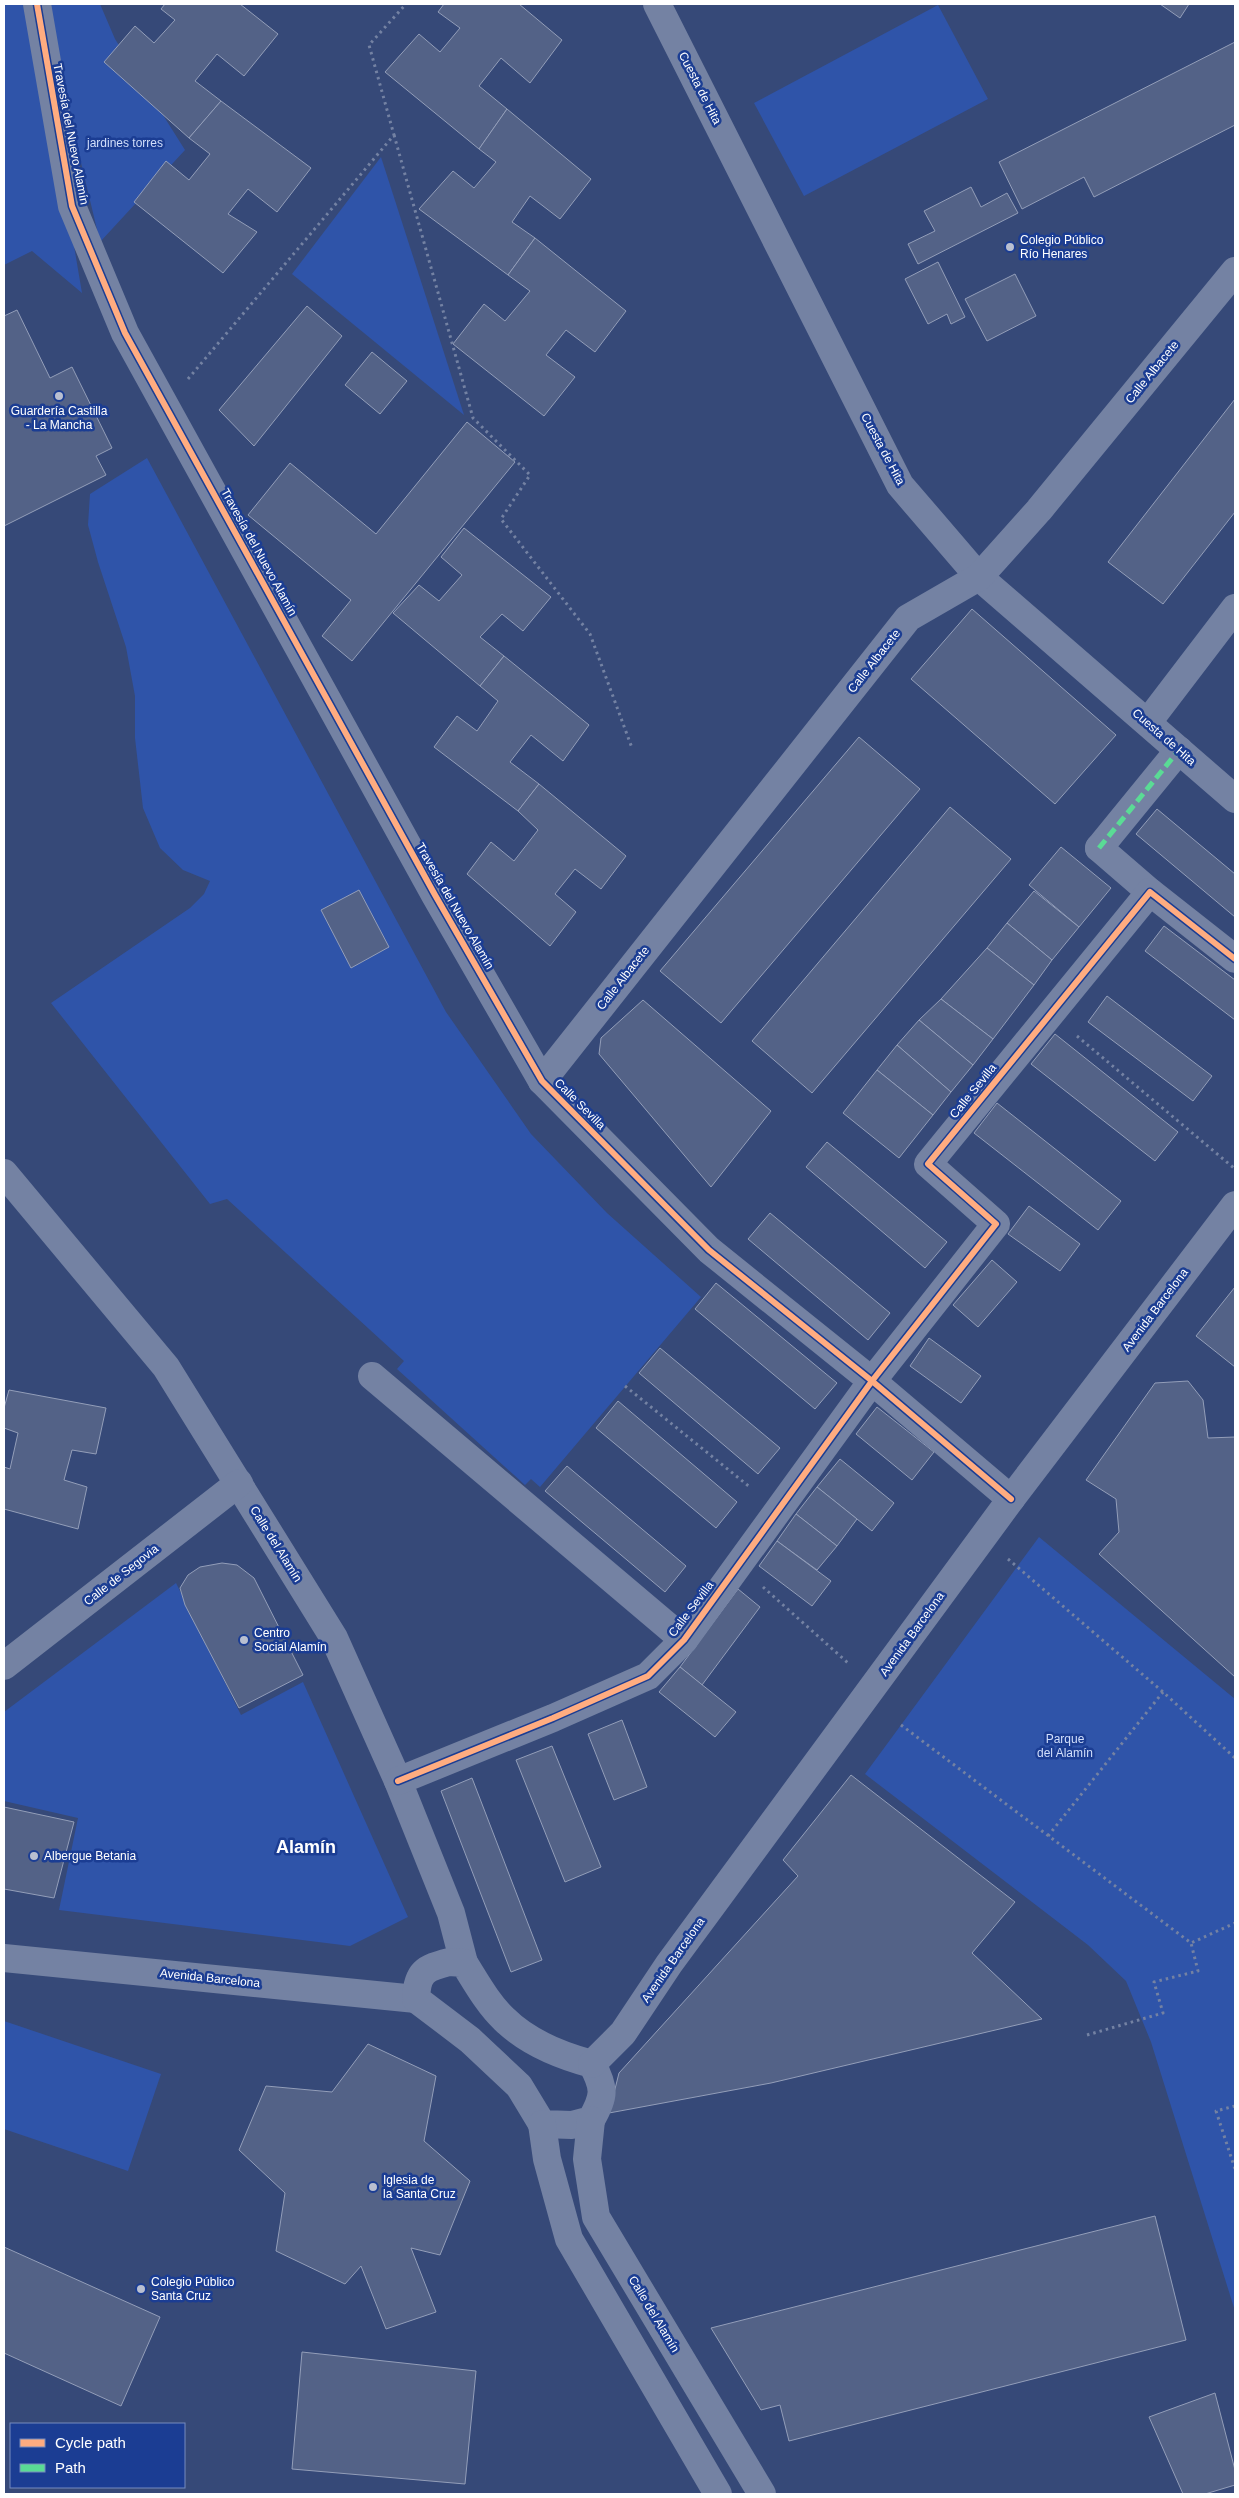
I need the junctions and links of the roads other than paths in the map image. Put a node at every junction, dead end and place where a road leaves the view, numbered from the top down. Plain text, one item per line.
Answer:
1 (36, 4) edge
2 (657, 4) edge
3 (1235, 271) edge
4 (980, 577) junction
5 (1235, 608) edge
6 (1148, 722) junction
7 (1179, 750) junction
8 (1235, 799) edge
9 (1150, 892) junction
10 (1235, 959) edge
11 (542, 1081) junction
12 (4, 1173) edge
13 (1235, 1205) edge
14 (372, 1376) dead end
15 (872, 1381) junction
16 (239, 1483) junction
17 (1011, 1499) junction
18 (684, 1640) junction
19 (4, 1666) edge
20 (398, 1781) junction
21 (4, 1958) edge
22 (464, 1963) junction
23 (416, 1998) junction
24 (592, 2064) junction
25 (591, 2120) junction
26 (542, 2124) junction
27 (718, 2494) edge
28 (762, 2494) edge

1 - 11 street, Travesía del Nuevo Alamín
2 - 4 street, Cuesta de Hita
3 - 4 street, Calle Albacete
4 - 6 street, Cuesta de Hita
4 - 11 street, Calle Albacete
5 - 6 street
6 - 7 street, Cuesta de Hita
7 - 8 street, Cuesta de Hita
7 - 9 street
9 - 10 street
9 - 15 street, Calle Sevilla
11 - 15 street, Calle Sevilla
12 - 16 street, Calle del Alamín
13 - 17 street, Avenida Barcelona
14 - 18 street
15 - 17 street, Calle Sevilla
15 - 18 street, Calle Sevilla
16 - 19 street, Calle de Segovia
16 - 20 street, Calle del Alamín
17 - 24 street, Avenida Barcelona
18 - 20 street, Calle Sevilla
20 - 22 street, Calle del Alamín
21 - 23 street, Avenida Barcelona
22 - 23 street
22 - 24 street, Calle del Alamín
23 - 26 street
24 - 25 street, Calle del Alamín
25 - 26 street
25 - 28 street, Calle del Alamín
26 - 27 street

